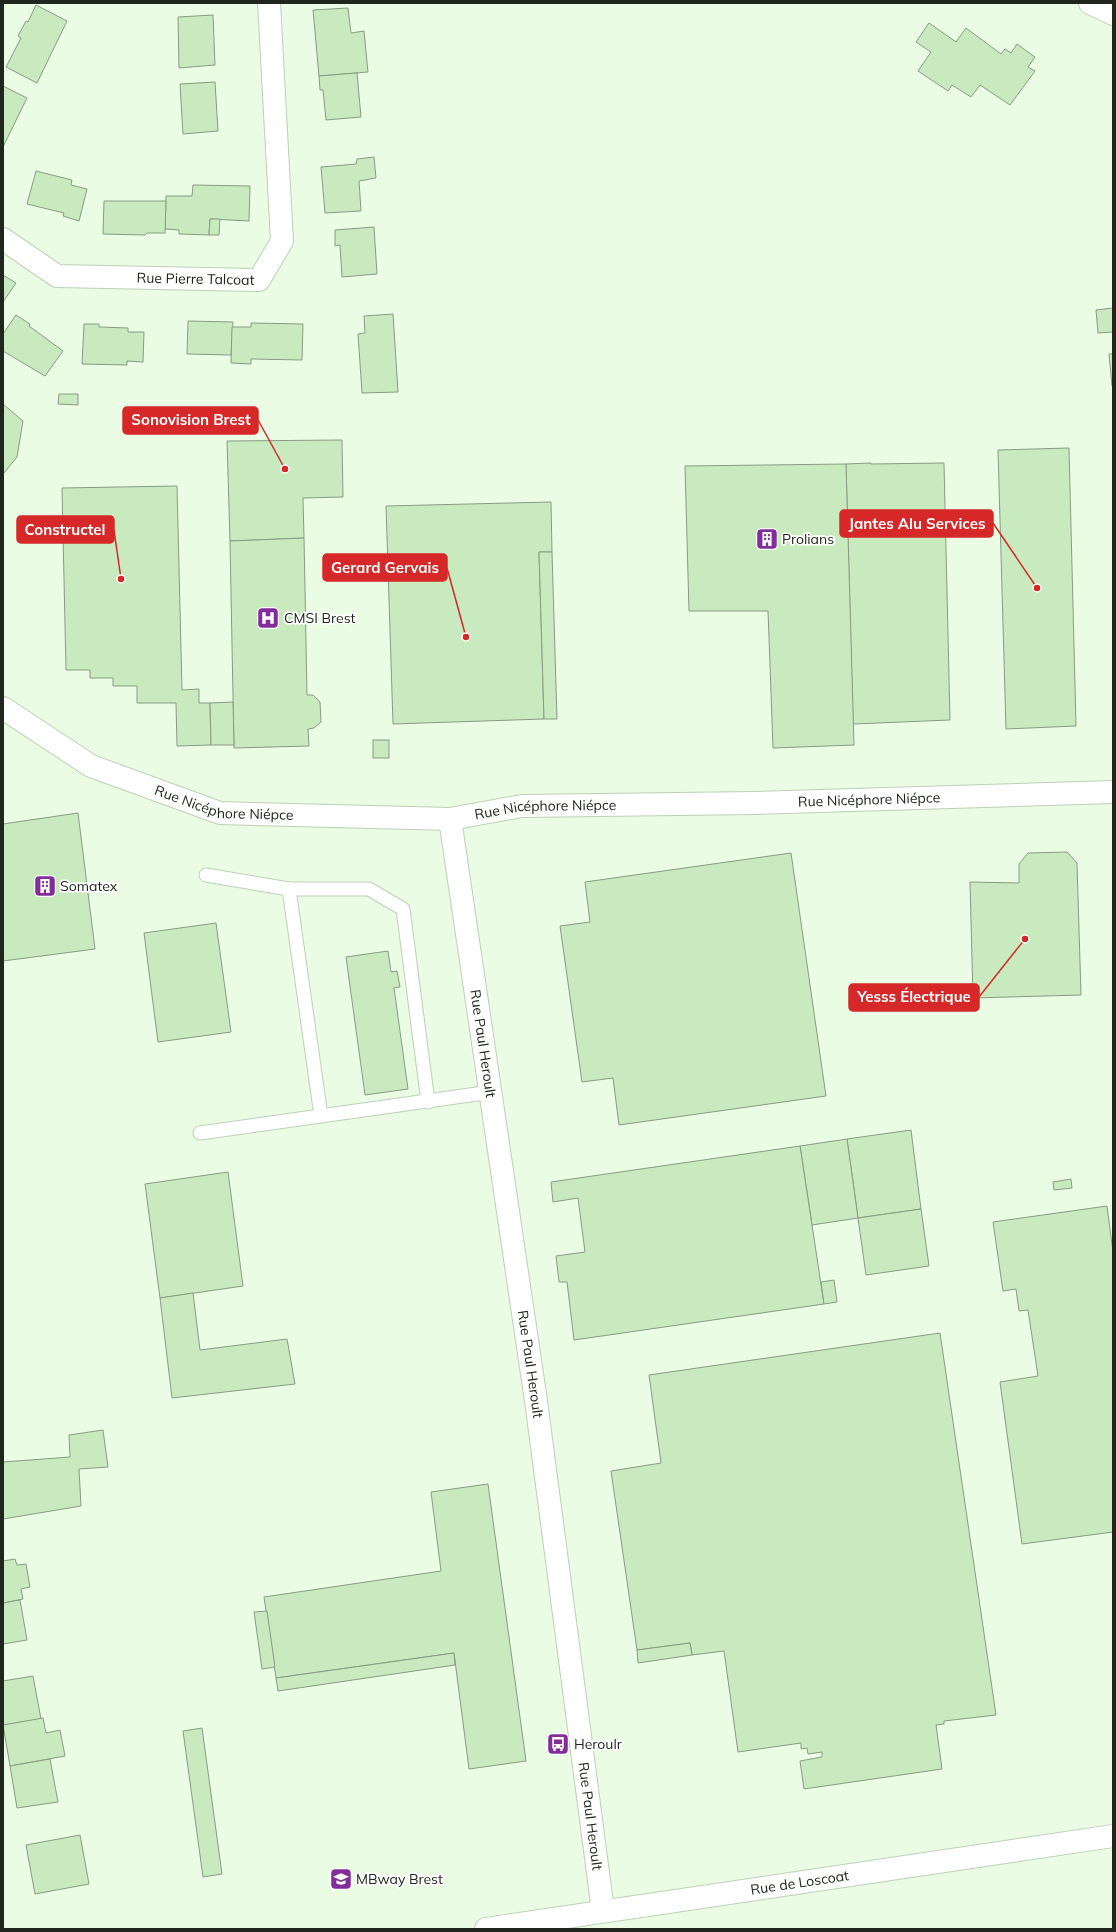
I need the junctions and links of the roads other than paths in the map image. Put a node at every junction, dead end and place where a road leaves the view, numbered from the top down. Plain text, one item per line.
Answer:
1 (269, 3) edge
2 (1090, 3) edge
3 (1113, 14) edge
4 (3, 239) edge
5 (3, 708) edge
6 (1113, 792) edge
7 (450, 819) junction
8 (206, 875) dead end
9 (289, 889) junction
10 (491, 1092) junction
11 (428, 1102) junction
12 (321, 1116) junction
13 (200, 1133) dead end
14 (1113, 1836) edge
15 (603, 1911) junction
16 (486, 1929) edge

1 - 4 street, Rue Pierre Talcoat
2 - 3 street
5 - 7 street, Rue Nicéphore Niépce
6 - 7 street, Rue Nicéphore Niépce
7 - 10 street, Rue Paul Heroult
8 - 9 lane
9 - 11 lane
9 - 12 lane
10 - 11 lane
10 - 15 street, Rue Paul Heroult
11 - 12 lane
12 - 13 lane
14 - 15 street, Rue de Loscoat
15 - 16 street, Rue de Loscoat

